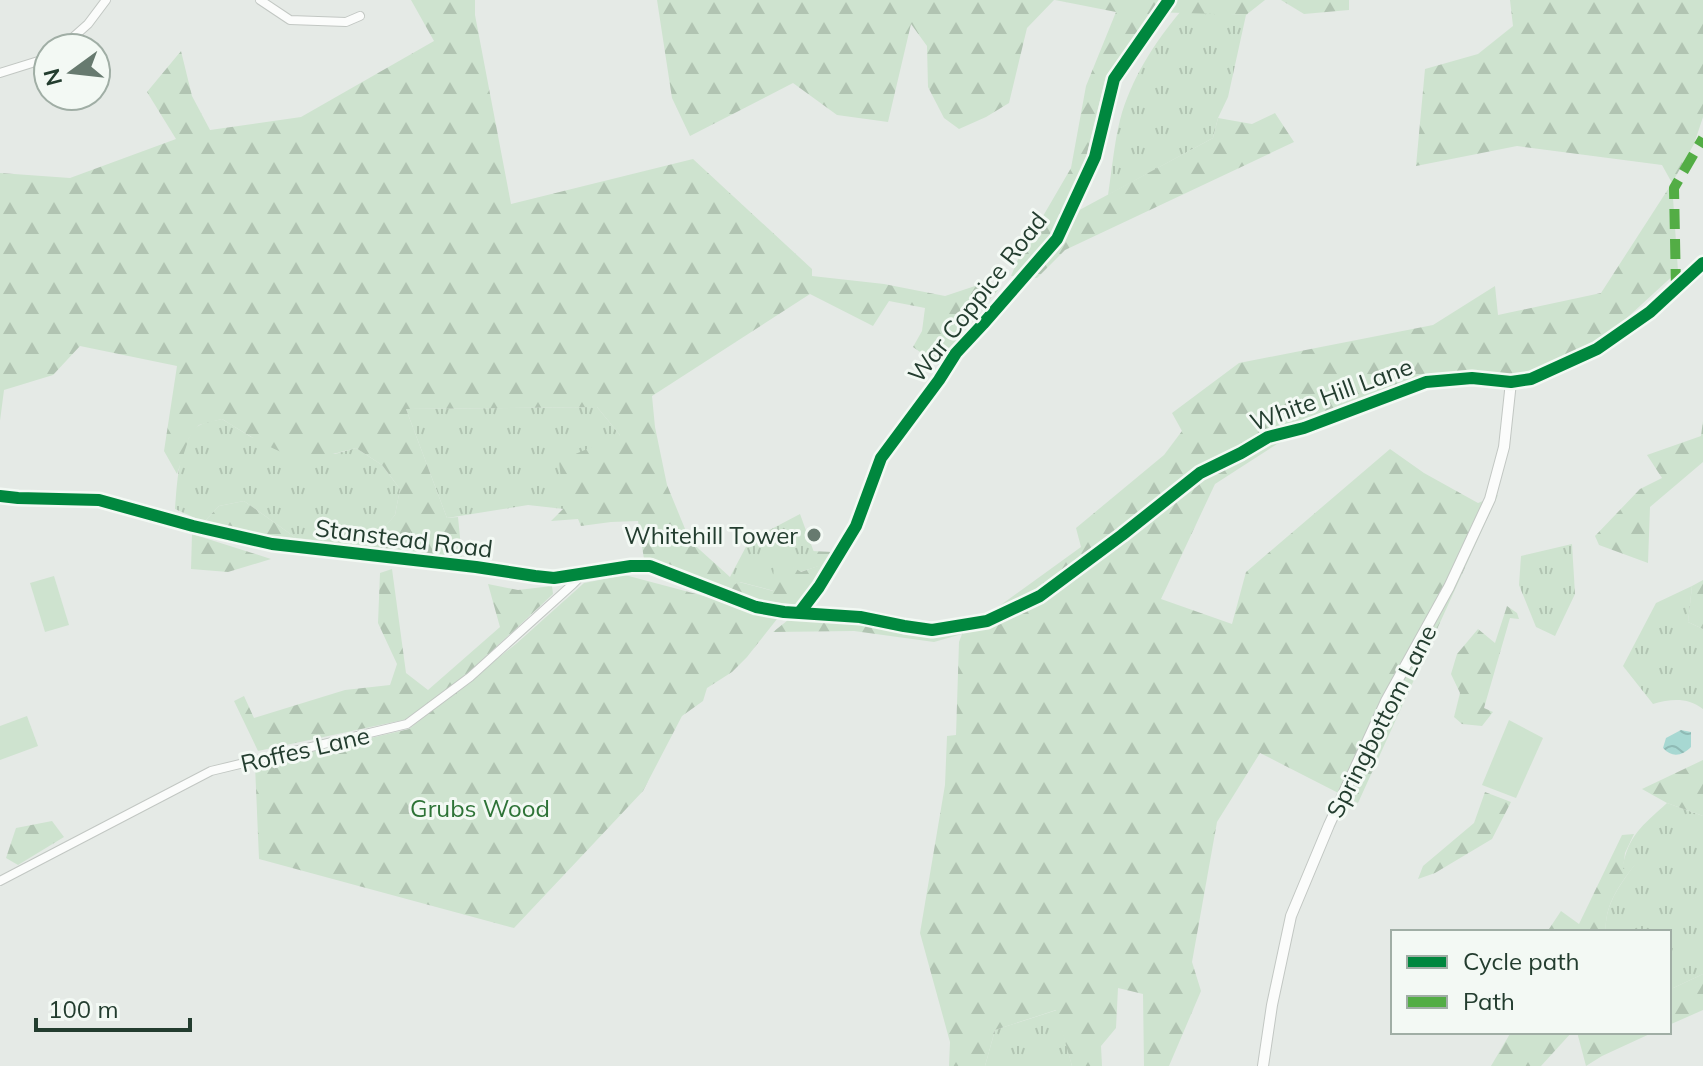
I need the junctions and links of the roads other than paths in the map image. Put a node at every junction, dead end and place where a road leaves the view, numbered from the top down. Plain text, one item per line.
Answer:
1 (106, 0) edge
2 (260, 0) edge
3 (1169, 0) edge
4 (360, 16) dead end
5 (79, 32) edge
6 (32, 63) edge
7 (0, 73) edge
8 (1703, 263) edge
9 (1511, 382) junction
10 (0, 496) edge
11 (577, 574) junction
12 (800, 612) junction
13 (0, 881) edge
14 (1263, 1066) edge

1 - 5 street
2 - 4 street
3 - 12 street, War Coppice Road
6 - 7 street
8 - 9 street, White Hill Lane
9 - 12 street, White Hill Lane
9 - 14 street, Springbottom Lane
10 - 11 street, Stanstead Road
11 - 12 street, Stanstead Road
11 - 13 street, Roffes Lane

